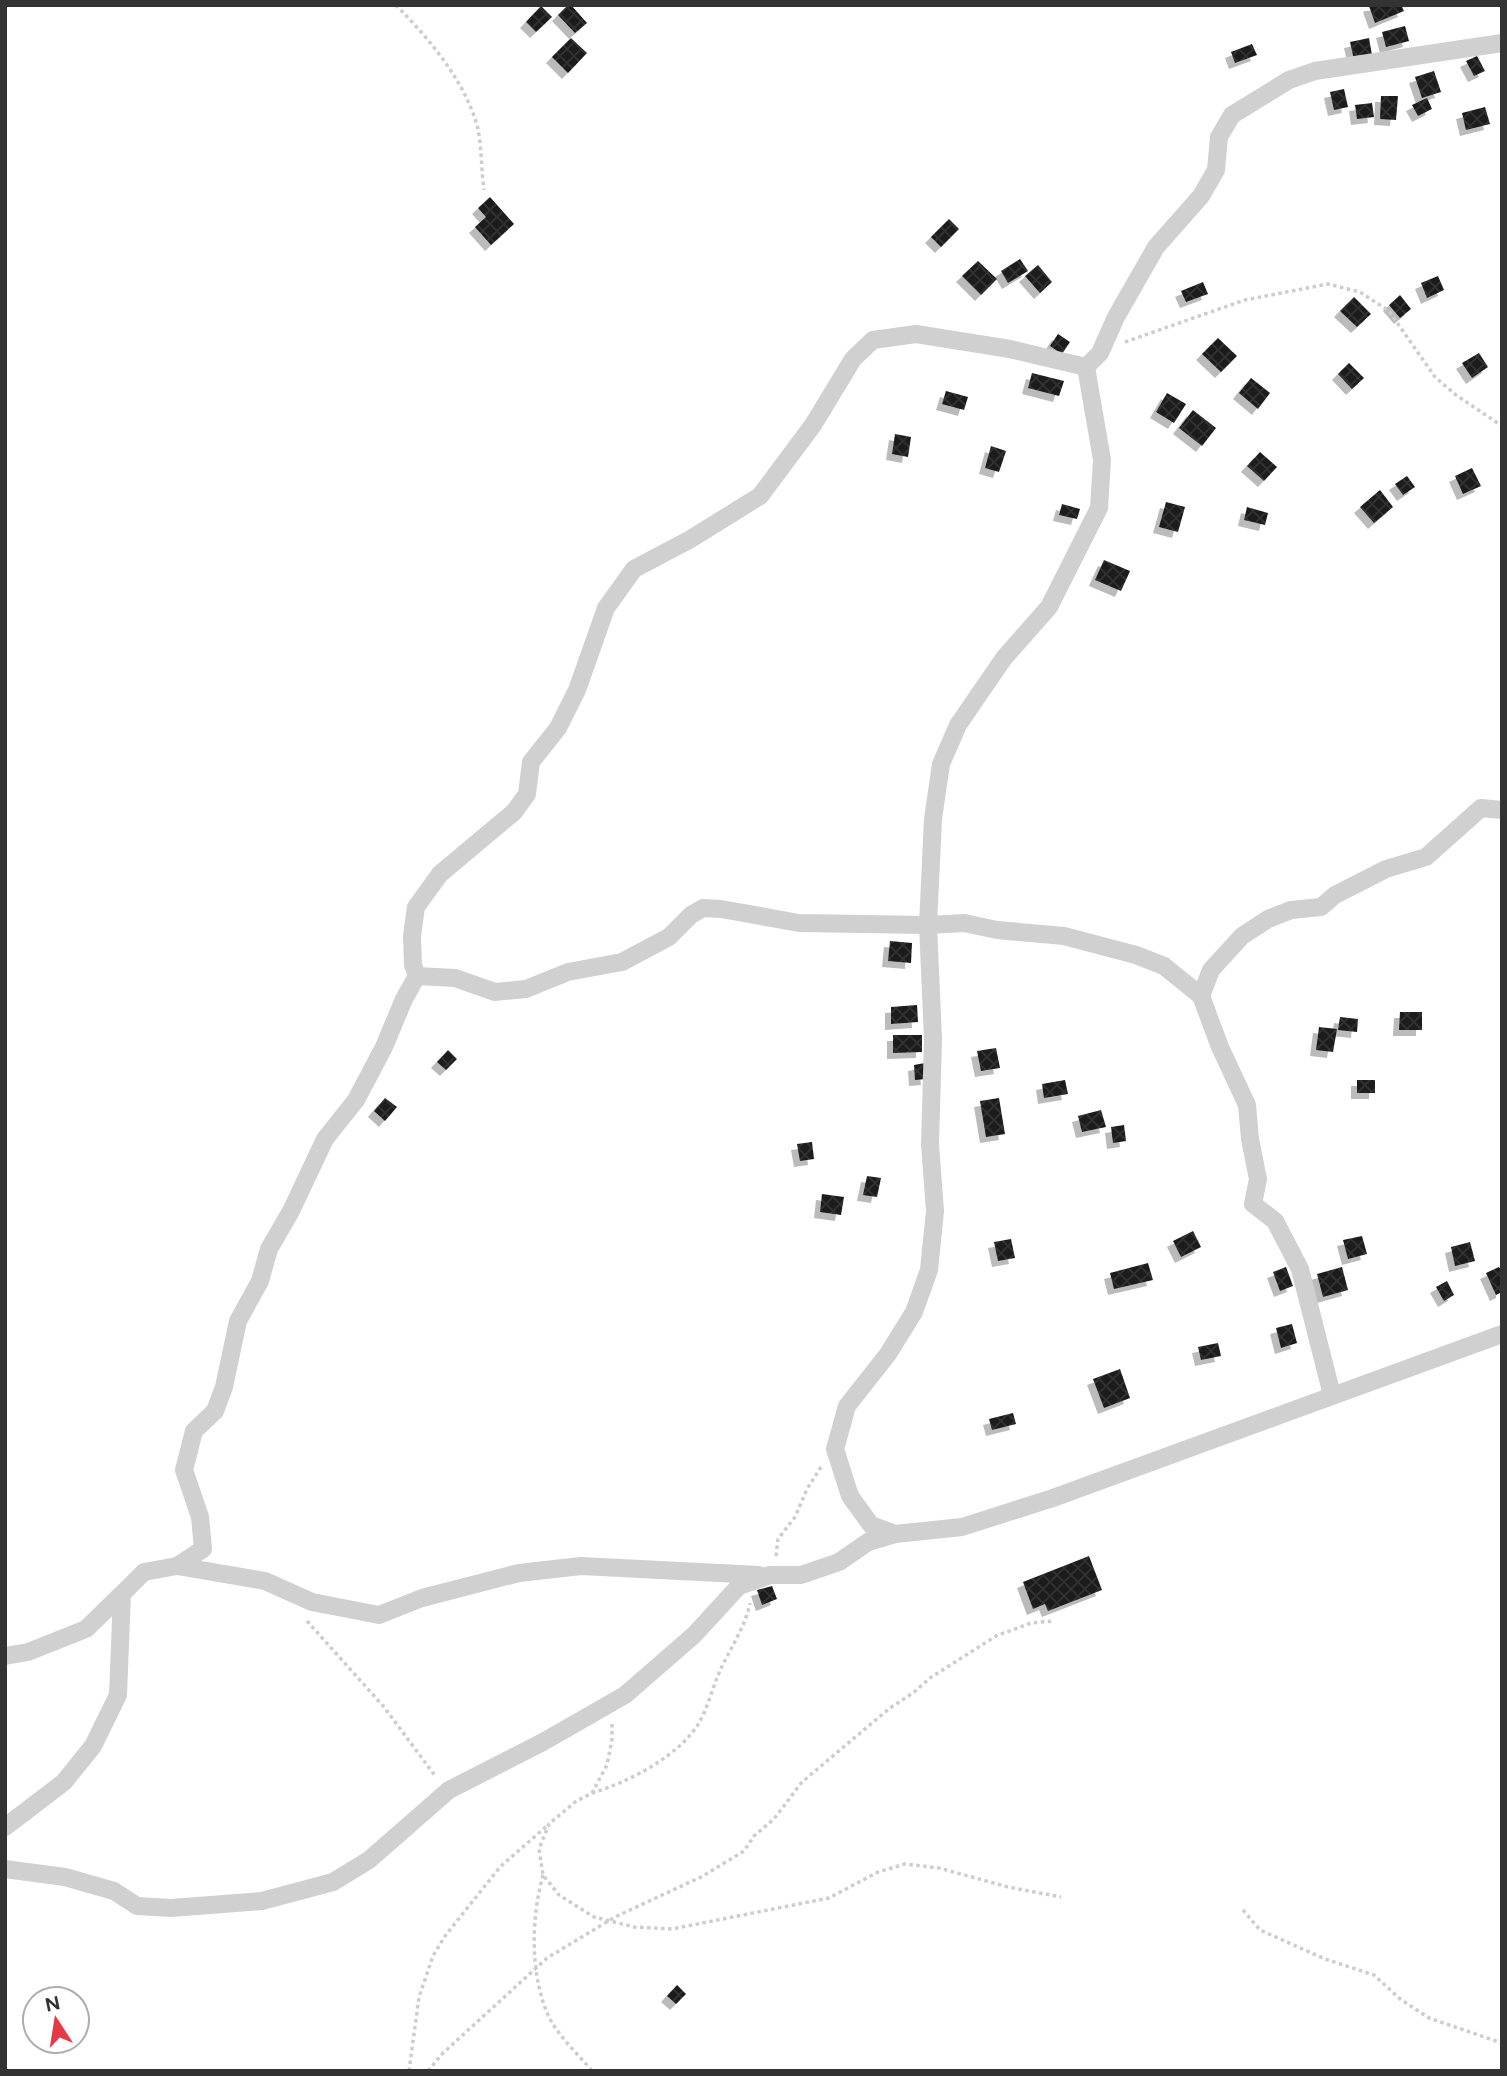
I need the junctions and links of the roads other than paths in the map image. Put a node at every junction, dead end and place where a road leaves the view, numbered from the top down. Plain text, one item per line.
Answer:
1 (1502, 43) edge
2 (1086, 367) junction
3 (1502, 810) edge
4 (928, 925) junction
5 (417, 976) junction
6 (1201, 996) junction
7 (1502, 1334) edge
8 (1332, 1395) junction
9 (895, 1534) junction
10 (177, 1566) junction
11 (770, 1575) junction
12 (122, 1594) junction
13 (5, 1656) edge
14 (5, 1827) edge
15 (5, 1869) edge

1 - 2 street
2 - 4 street
2 - 5 street
3 - 6 street
4 - 5 street
4 - 6 street
4 - 9 street
5 - 10 street
6 - 8 street
7 - 8 street
8 - 9 street
9 - 11 street
10 - 11 street
10 - 12 street
11 - 15 street
12 - 13 street
12 - 14 street

